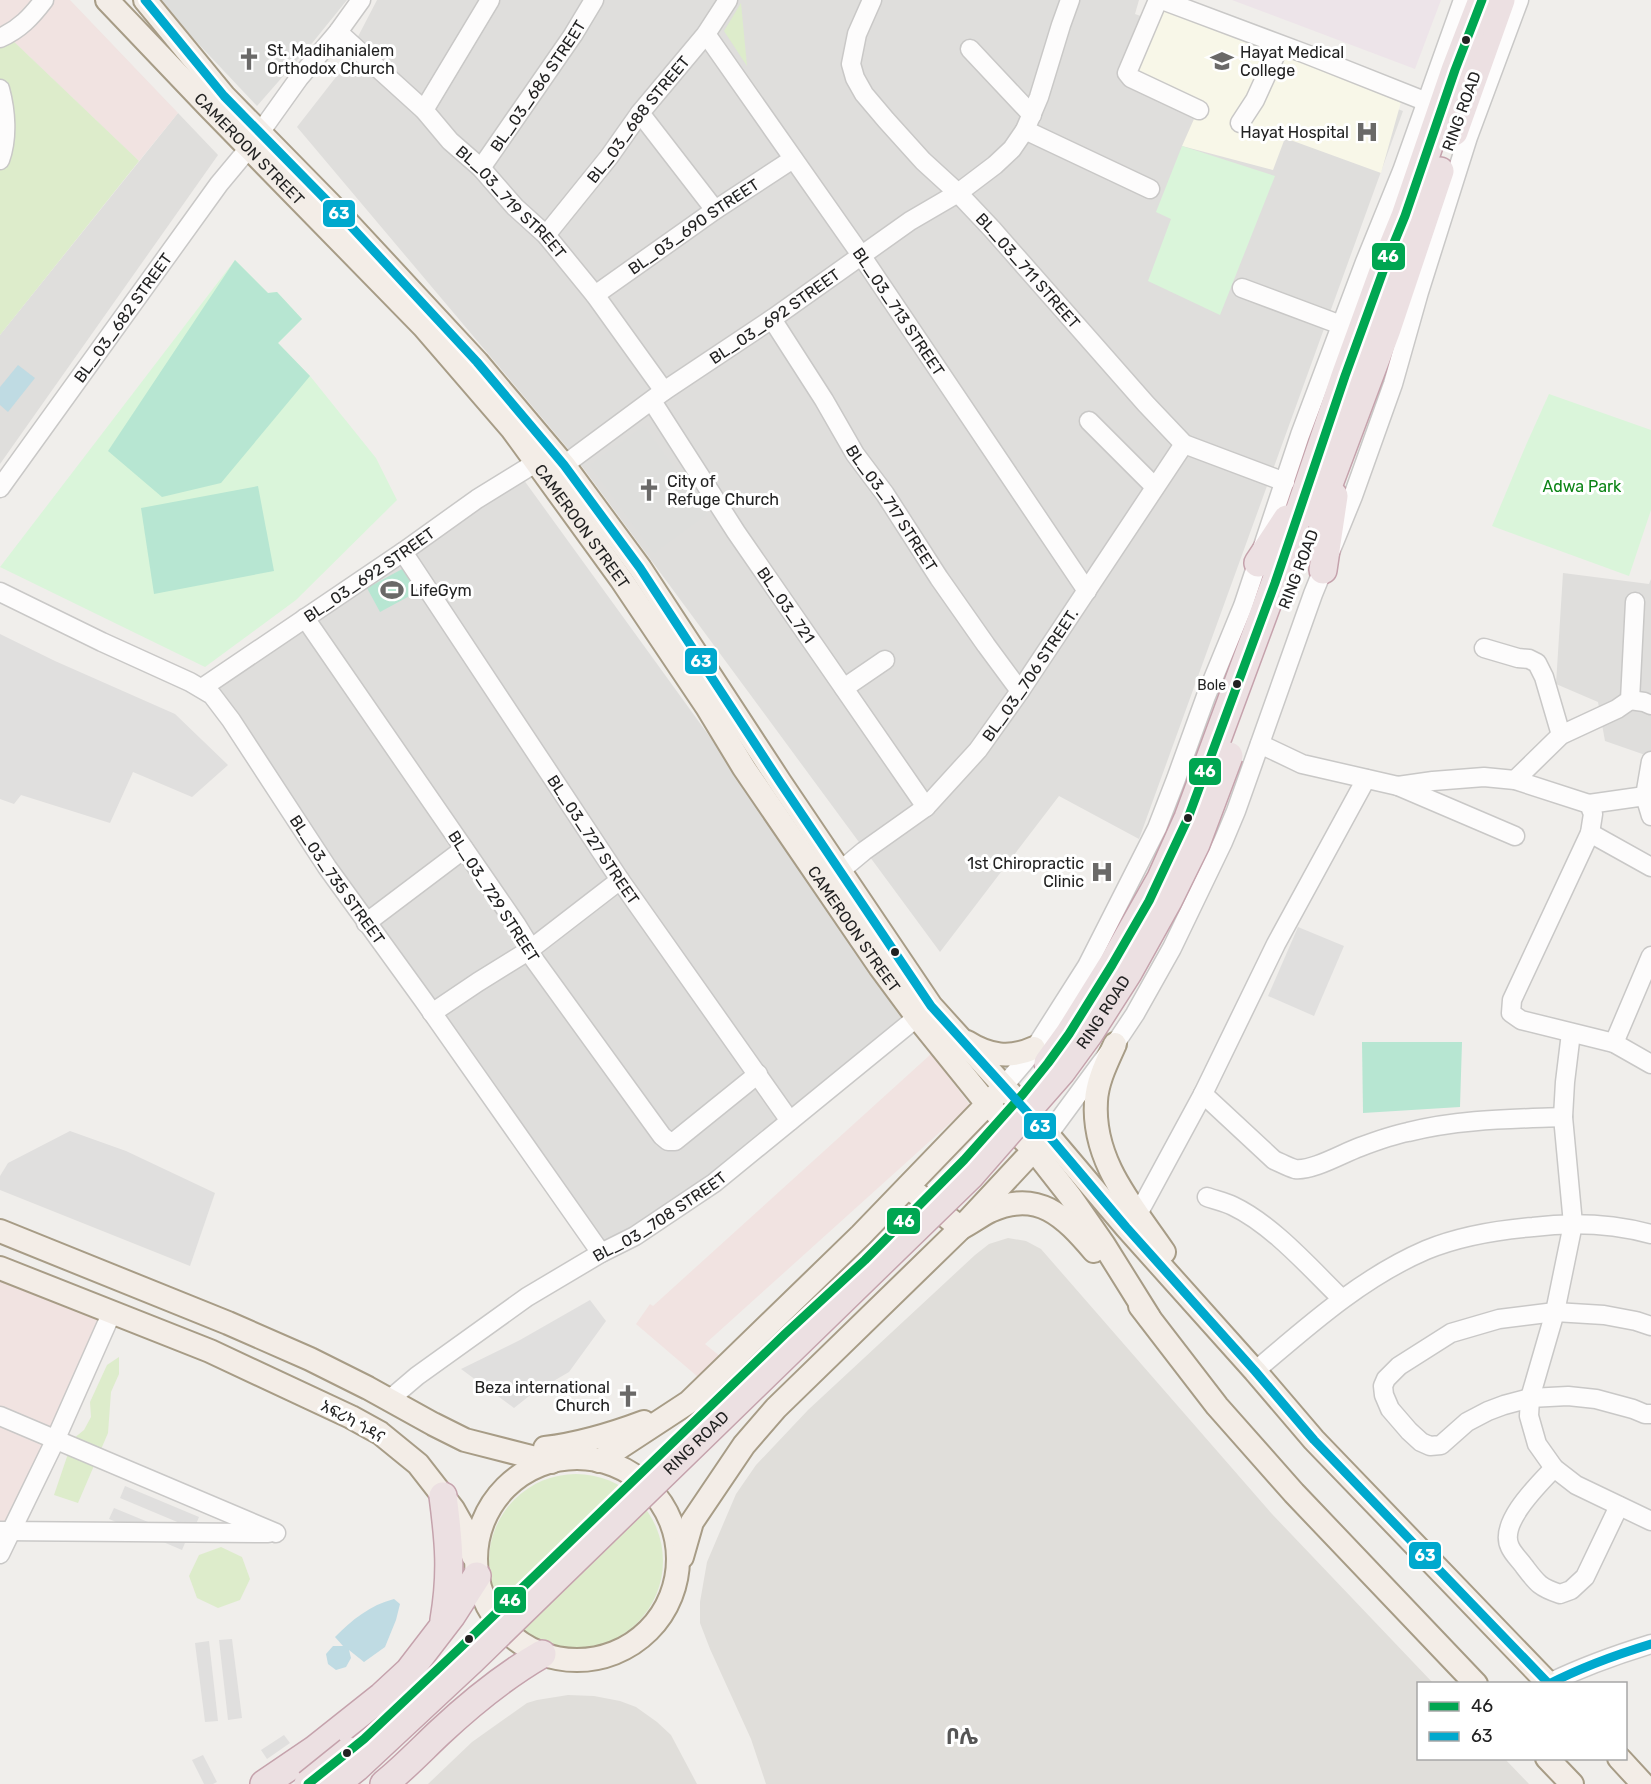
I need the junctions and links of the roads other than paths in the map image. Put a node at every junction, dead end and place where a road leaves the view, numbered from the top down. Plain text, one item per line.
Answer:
1 (44, 0) edge
2 (107, 0) edge
3 (145, 0) edge
4 (361, 0) edge
5 (490, 0) edge
6 (594, 0) edge
7 (728, 0) edge
8 (872, 0) edge
9 (1070, 0) edge
10 (1160, 0) edge
11 (1463, 0) edge
12 (1482, 0) edge
13 (1501, 0) edge
14 (1520, 0) edge
15 (338, 32) junction
16 (706, 34) junction
17 (0, 38) edge
18 (1280, 45) junction
19 (970, 49) dead end
20 (0, 89) edge
21 (1427, 102) junction
22 (423, 110) junction
23 (1199, 110) dead end
24 (640, 113) junction
25 (1029, 123) junction
26 (1240, 123) dead end
27 (255, 140) junction
28 (792, 159) junction
29 (0, 160) edge
30 (481, 168) junction
31 (1150, 189) dead end
32 (958, 193) junction
33 (715, 210) junction
34 (546, 235) junction
35 (861, 255) junction
36 (1242, 288) dead end
37 (595, 295) junction
38 (772, 320) junction
39 (1341, 325) junction
40 (658, 396) junction
41 (1089, 421) dead end
42 (1184, 444) junction
43 (1340, 459) junction
44 (537, 462) junction
45 (564, 465) junction
46 (1313, 474) junction
47 (3, 478) edge
48 (1285, 482) junction
49 (1155, 487) junction
50 (403, 552) junction
51 (1258, 563) junction
52 (1323, 570) junction
53 (630, 574) junction
54 (1283, 585) junction
55 (1087, 591) junction
56 (0, 592) edge
57 (1635, 602) dead end
58 (305, 618) junction
59 (1484, 648) dead end
60 (885, 660) dead end
61 (202, 688) junction
62 (844, 688) junction
63 (1020, 691) junction
64 (1630, 700) junction
65 (1651, 705) edge
66 (1561, 735) junction
67 (1260, 744) junction
68 (1651, 761) edge
69 (1366, 779) junction
70 (1515, 780) junction
71 (1398, 786) junction
72 (1648, 796) edge
73 (1589, 804) junction
74 (926, 807) junction
75 (1651, 816) edge
76 (1590, 833) junction
77 (1515, 836) dead end
78 (464, 849) junction
79 (1651, 867) edge
80 (840, 871) junction
81 (620, 880) junction
82 (366, 923) junction
83 (528, 951) junction
84 (1651, 956) edge
85 (889, 961) junction
86 (924, 1011) junction
87 (432, 1013) junction
88 (951, 1029) junction
89 (1571, 1033) junction
90 (1614, 1043) junction
91 (1115, 1044) junction
92 (1034, 1048) junction
93 (1651, 1064) edge
94 (758, 1074) junction
95 (1003, 1087) junction
96 (1203, 1094) junction
97 (988, 1105) junction
98 (1563, 1117) junction
99 (790, 1121) junction
100 (1041, 1143) junction
101 (908, 1187) junction
102 (1207, 1197) dead end
103 (1138, 1214) junction
104 (1573, 1224) junction
105 (961, 1228) junction
106 (0, 1231) edge
107 (1651, 1234) edge
108 (601, 1253) junction
109 (0, 1268) edge
110 (1183, 1292) junction
111 (1342, 1299) junction
112 (112, 1312) junction
113 (1555, 1312) junction
114 (1149, 1317) junction
115 (1651, 1326) edge
116 (1255, 1371) junction
117 (1530, 1398) junction
118 (390, 1399) junction
119 (689, 1402) junction
120 (1651, 1414) edge
121 (0, 1419) edge
122 (53, 1445) junction
123 (514, 1451) junction
124 (599, 1461) junction
125 (551, 1462) junction
126 (1554, 1468) junction
127 (443, 1496) junction
128 (1619, 1506) junction
129 (1651, 1521) edge
130 (0, 1531) edge
131 (0, 1554) edge
132 (679, 1567) junction
133 (476, 1570) junction
134 (442, 1628) junction
135 (1651, 1644) edge
136 (542, 1654) junction
137 (1475, 1682) edge
138 (1548, 1682) edge
139 (1551, 1682) edge
140 (1549, 1760) edge
141 (1621, 1760) edge
142 (264, 1784) edge
143 (308, 1784) edge
144 (336, 1784) edge
145 (384, 1784) edge
146 (1572, 1784) edge
147 (1643, 1784) edge

1 - 17 street
2 - 27 main road, CAMEROON STREET
3 - 27 main road, CAMEROON STREET
4 - 15 street, BL_03_682 STREET
5 - 22 street
6 - 30 street, BL_03_686 STREET
7 - 16 street, BL_03_688 STREET
8 - 32 street, BL_03_711 STREET
9 - 25 street, BL_03_692 STREET
10 - 18 street
10 - 23 street
11 - 21 street, RING ROAD
12 - 46 highway, RING ROAD
13 - 43 highway, RING ROAD
14 - 52 street, RING ROAD
15 - 22 street, BL_03_719 STREET
15 - 27 street, BL_03_682 STREET
16 - 24 street, BL_03_688 STREET
16 - 28 street, BL_03_713 STREET
18 - 21 street
18 - 26 street
19 - 25 street
20 - 29 street
21 - 39 street, RING ROAD
22 - 30 street, BL_03_719 STREET
24 - 33 street
24 - 34 street, BL_03_688 STREET
25 - 31 street
25 - 32 street, BL_03_692 STREET
27 - 44 main road, CAMEROON STREET
27 - 45 main road, CAMEROON STREET
27 - 47 street, BL_03_682 STREET
28 - 33 street, BL_03_690 STREET
28 - 35 street, BL_03_713 STREET
30 - 34 street, BL_03_719 STREET
32 - 35 street, BL_03_692 STREET
32 - 42 street, BL_03_711 STREET
33 - 37 street, BL_03_690 STREET
34 - 37 street, BL_03_719 STREET
35 - 38 street, BL_03_692 STREET
35 - 55 street, BL_03_713 STREET
36 - 39 street
37 - 40 street, BL_03_719 STREET
38 - 40 street, BL_03_692 STREET
38 - 63 street, BL_03_717 STREET
39 - 48 street, RING ROAD
40 - 45 street, BL_03_692 STREET
40 - 62 street, BL_03_721
41 - 49 street
42 - 48 street, BL_03_711 STREET
42 - 49 street, BL_03_706 STREET.
43 - 52 highway
43 - 54 highway, RING ROAD
44 - 50 street, BL_03_692 STREET
44 - 53 main road, CAMEROON STREET
45 - 53 main road, CAMEROON STREET
46 - 51 highway
46 - 54 highway, RING ROAD
48 - 51 street, RING ROAD
49 - 55 street, BL_03_706 STREET.
50 - 58 street, BL_03_692 STREET
50 - 81 street, BL_03_727 STREET
51 - 92 street, RING ROAD
52 - 67 street, RING ROAD
53 - 80 main road, CAMEROON STREET
53 - 85 main road, CAMEROON STREET
54 - 143 highway, RING ROAD, bridge
54 - 144 highway, RING ROAD, bridge
55 - 63 street, BL_03_706 STREET.
56 - 61 street, BL_03_735 STREET
57 - 64 street
58 - 61 street, BL_03_692 STREET
58 - 78 street, BL_03_729 STREET
59 - 66 street
60 - 62 street
61 - 82 street, BL_03_735 STREET
62 - 74 street, BL_03_721
63 - 74 street, BL_03_706 STREET.
64 - 65 street
64 - 66 street
66 - 70 street
67 - 69 street
67 - 91 street, RING ROAD
68 - 72 street
69 - 71 street
69 - 96 street
70 - 71 street
70 - 73 street
71 - 77 street
72 - 73 street
72 - 75 street
73 - 76 street
74 - 80 street, BL_03_706 STREET.
76 - 79 street
76 - 89 street
78 - 82 street
78 - 83 street, BL_03_729 STREET
80 - 85 main road, CAMEROON STREET
81 - 83 street
81 - 94 street, BL_03_727 STREET
82 - 87 street, BL_03_735 STREET
83 - 87 street
83 - 94 street, BL_03_729 STREET
84 - 90 street
85 - 86 main road, CAMEROON STREET
86 - 88 main road, CAMEROON STREET
86 - 97 main road, CAMEROON STREET
86 - 99 street, BL_03_708 STREET
87 - 108 street, BL_03_735 STREET
88 - 92 main road
88 - 95 main road, CAMEROON STREET
89 - 90 street
89 - 98 street
90 - 93 street
91 - 100 street, RING ROAD
91 - 103 main road
92 - 95 street, RING ROAD
94 - 99 street, BL_03_727 STREET
95 - 97 main road, RING ROAD
95 - 100 main road, CAMEROON STREET
96 - 98 street
96 - 103 street
97 - 100 main road, CAMEROON STREET
97 - 101 main road, RING ROAD
98 - 104 street
99 - 108 street, BL_03_708 STREET
100 - 105 main road, RING ROAD
100 - 110 main road
100 - 114 main road
101 - 105 main road
101 - 119 main road, RING ROAD
102 - 111 street
103 - 110 main road
104 - 107 street
104 - 111 street
104 - 113 street
105 - 114 main road
105 - 132 main road, RING ROAD
106 - 118 main road
108 - 118 street, BL_03_708 STREET
109 - 112 main road, አፍሪካ ጎዳና
110 - 116 main road
111 - 116 street
112 - 122 street
112 - 127 main road, አፍሪካ ጎዳና
113 - 115 street
113 - 117 street
113 - 117 street
114 - 137 main road
116 - 138 main road
117 - 120 street
117 - 126 street
118 - 123 main road
119 - 123 main road
119 - 124 main road, RING ROAD
121 - 122 street
121 - 130 street
122 - 131 street
123 - 125 main road
124 - 125 main road
124 - 132 main road
125 - 133 main road
126 - 128 street
126 - 128 street
127 - 133 main road, አፍሪካ ጎዳና
127 - 134 highway
128 - 129 street
132 - 136 main road
133 - 134 highway
133 - 136 main road
134 - 142 highway
135 - 139 street
136 - 145 highway
140 - 146 main road
141 - 147 main road

